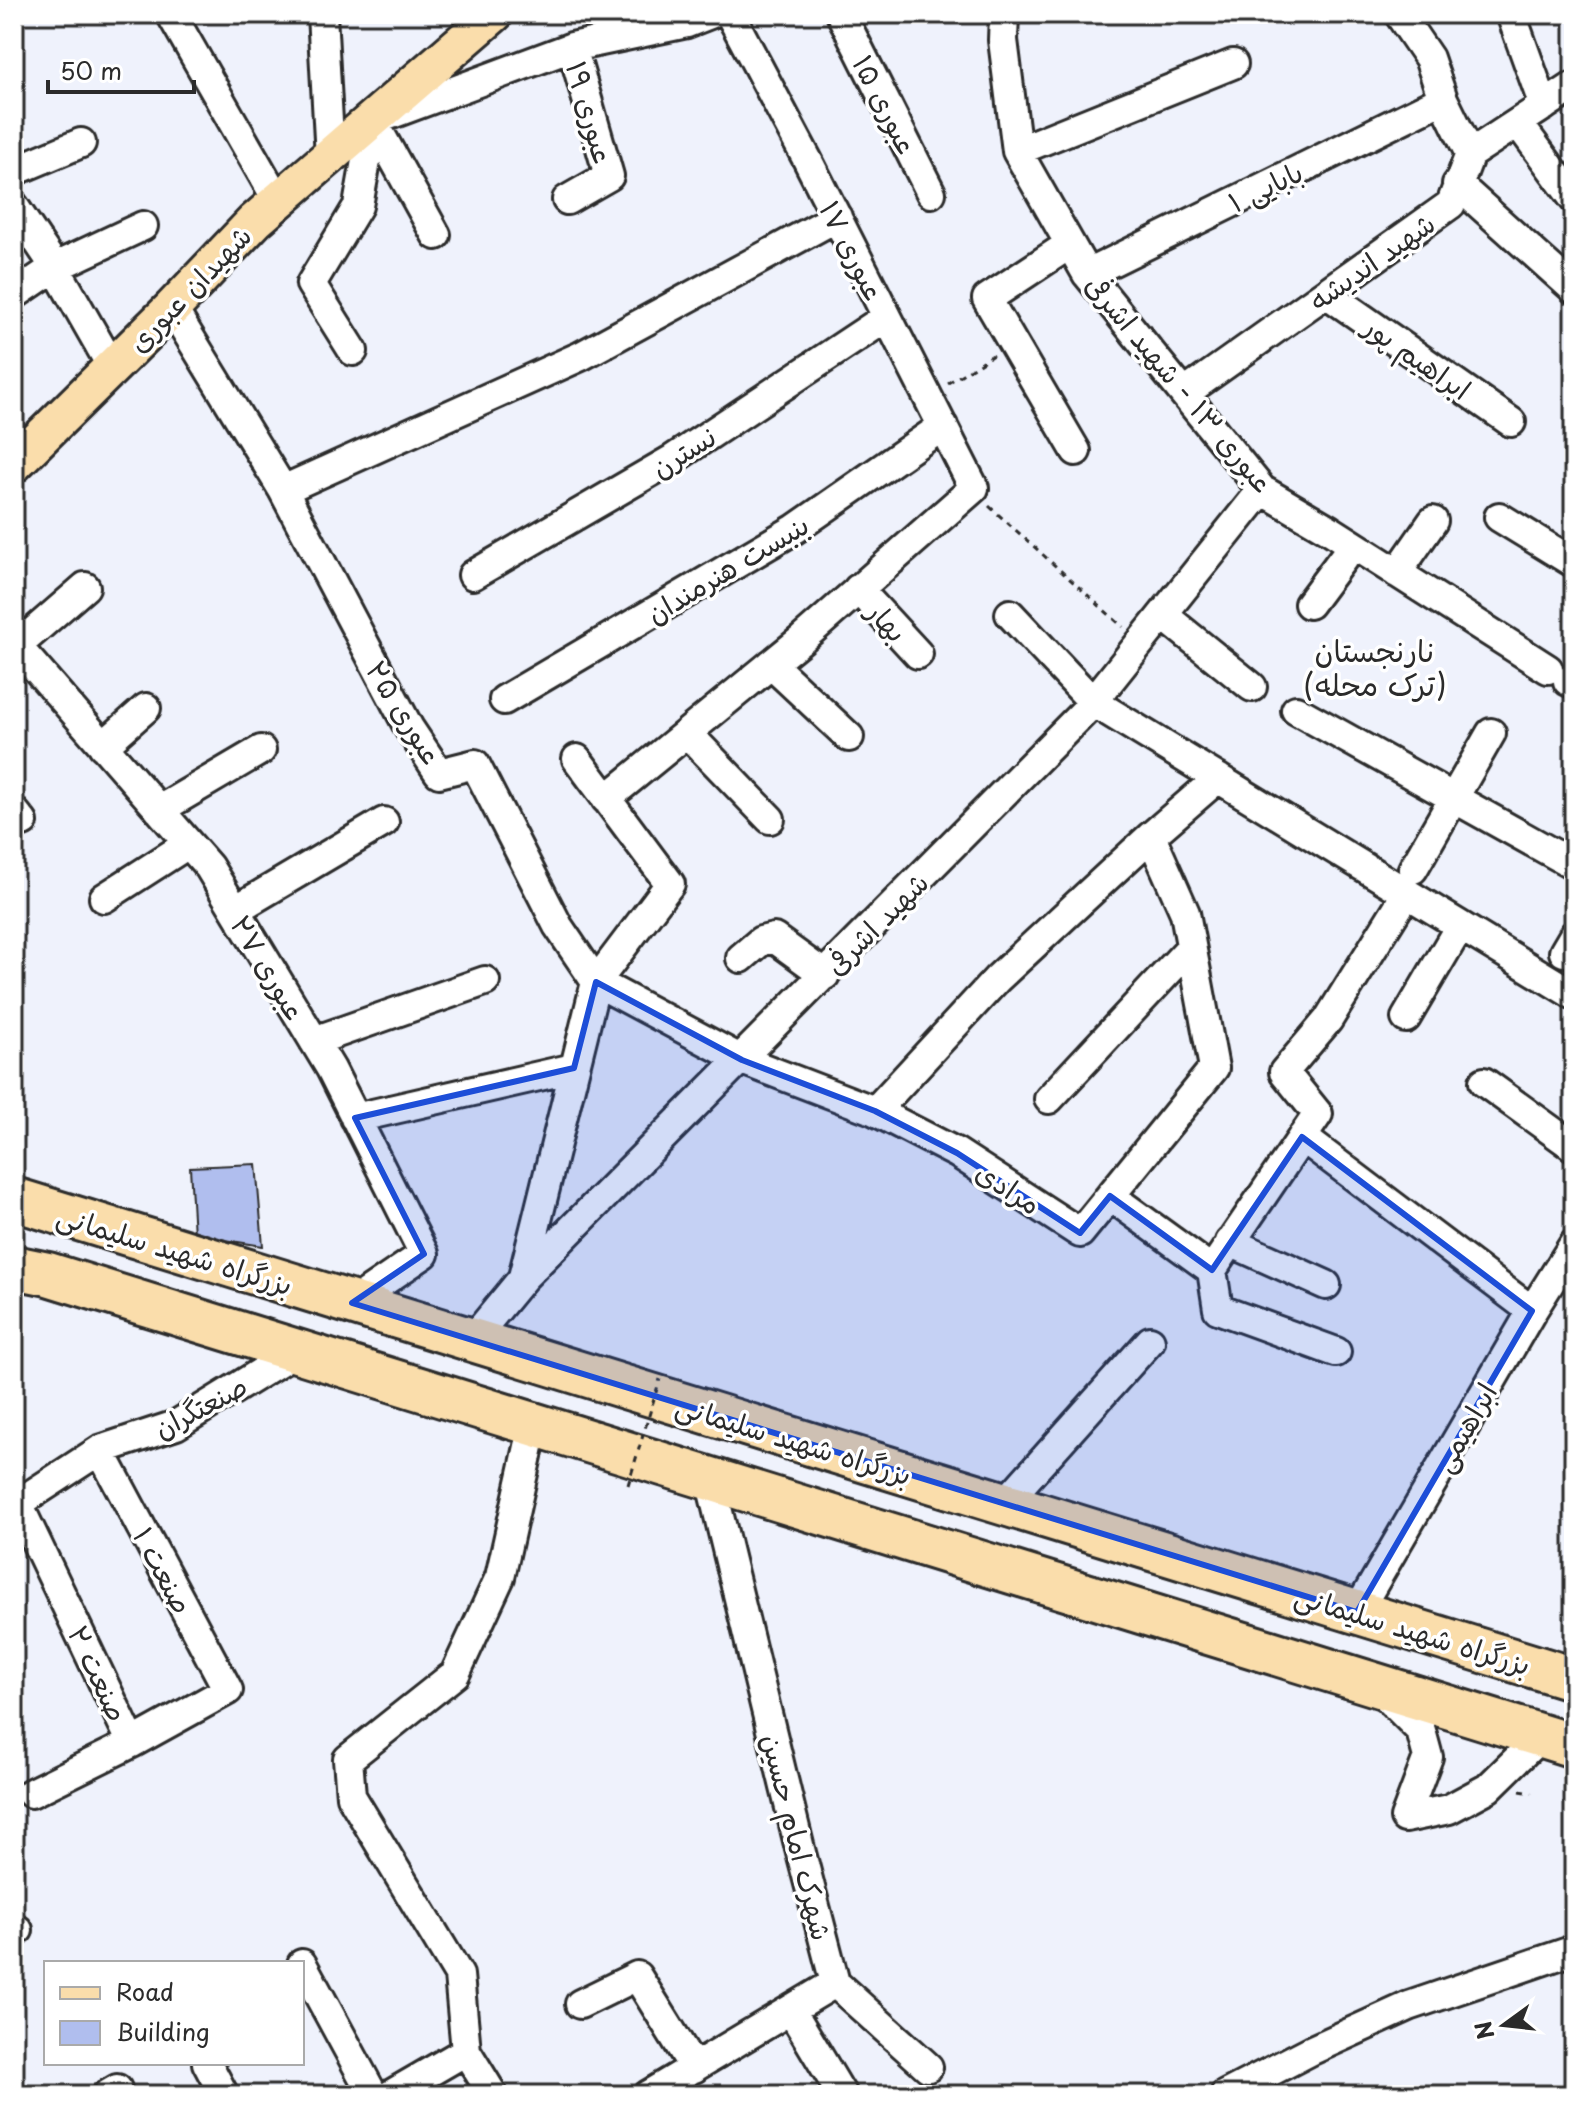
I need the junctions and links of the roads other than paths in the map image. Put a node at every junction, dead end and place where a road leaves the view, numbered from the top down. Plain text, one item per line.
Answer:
1 (171, 14) edge
2 (322, 14) edge
3 (494, 14) edge
4 (710, 14) edge
5 (730, 14) edge
6 (841, 14) edge
7 (1004, 14) edge
8 (1399, 14) edge
9 (1511, 14) edge
10 (640, 24) edge
11 (462, 41) junction
12 (572, 47) junction
13 (1233, 64) dead end
14 (490, 78) junction
15 (1574, 86) edge
16 (1443, 99) junction
17 (1544, 106) junction
18 (373, 121) junction
19 (1518, 123) junction
20 (81, 143) dead end
21 (1017, 151) junction
22 (1470, 154) junction
23 (330, 157) junction
24 (14, 171) edge
25 (1457, 184) junction
26 (931, 193) dead end
27 (1574, 199) edge
28 (567, 200) dead end
29 (278, 201) junction
30 (14, 206) edge
31 (837, 217) junction
32 (143, 226) dead end
33 (436, 235) dead end
34 (1070, 244) junction
35 (55, 267) junction
36 (1087, 274) junction
37 (1574, 289) edge
38 (1326, 293) junction
39 (14, 295) edge
40 (172, 308) junction
41 (887, 317) junction
42 (353, 351) dead end
43 (112, 367) junction
44 (1185, 393) junction
45 (1511, 422) dead end
46 (943, 426) junction
47 (1076, 451) dead end
48 (14, 464) edge
49 (283, 490) junction
50 (1262, 490) junction
51 (1499, 517) dead end
52 (1433, 521) dead end
53 (1353, 545) junction
54 (1574, 563) edge
55 (1397, 573) junction
56 (473, 575) dead end
57 (85, 587) dead end
58 (858, 589) junction
59 (1309, 604) dead end
60 (1010, 614) dead end
61 (1163, 615) junction
62 (15, 645) edge
63 (918, 654) dead end
64 (771, 664) junction
65 (1563, 678) edge
66 (1252, 687) dead end
67 (504, 700) dead end
68 (1093, 702) junction
69 (146, 708) dead end
70 (1296, 710) dead end
71 (687, 733) junction
72 (1491, 733) dead end
73 (849, 737) dead end
74 (103, 746) junction
75 (261, 750) dead end
76 (577, 759) dead end
77 (1218, 778) junction
78 (606, 799) junction
79 (1452, 799) junction
80 (159, 810) junction
81 (770, 819) dead end
82 (384, 822) dead end
83 (1151, 836) junction
84 (188, 844) junction
85 (1574, 865) edge
86 (1410, 881) junction
87 (104, 898) dead end
88 (235, 910) junction
89 (1460, 926) junction
90 (1191, 947) junction
91 (741, 958) dead end
92 (825, 975) junction
93 (485, 981) dead end
94 (596, 982) junction
95 (1574, 995) edge
96 (1406, 1018) dead end
97 (314, 1041) junction
98 (742, 1060) junction
99 (574, 1068) junction
100 (1484, 1082) dead end
101 (1049, 1099) dead end
102 (875, 1111) junction
103 (355, 1118) junction
104 (1302, 1137) junction
105 (1574, 1147) edge
106 (1110, 1196) junction
107 (14, 1199) edge
108 (1230, 1242) junction
109 (1574, 1244) edge
110 (1212, 1270) junction
111 (25, 1274) edge
112 (523, 1278) junction
113 (1326, 1285) dead end
114 (352, 1303) junction
115 (1532, 1311) junction
116 (472, 1340) junction
117 (1150, 1341) dead end
118 (296, 1351) junction
119 (1336, 1352) dead end
120 (534, 1424) junction
121 (100, 1450) junction
122 (710, 1479) junction
123 (1004, 1504) junction
124 (16, 1505) edge
125 (1357, 1612) junction
126 (1574, 1659) edge
127 (1521, 1662) junction
128 (1574, 1679) edge
129 (1368, 1683) junction
130 (228, 1690) joint
131 (1558, 1741) edge
132 (132, 1743) junction
133 (31, 1793) dead end
134 (1574, 1950) edge
135 (304, 1968) edge
136 (835, 1983) junction
137 (580, 2004) dead end
138 (791, 2010) junction
139 (466, 2051) junction
140 (208, 2065) edge
141 (928, 2067) dead end
142 (694, 2068) junction
143 (662, 2091) edge
144 (224, 2095) edge
145 (373, 2095) edge
146 (390, 2095) edge
147 (493, 2095) edge
148 (842, 2095) edge
149 (1225, 2095) edge

1 - 29 street
2 - 23 street
3 - 11 main road, شهیدان عبوری
4 - 10 street, شهیدان عبوری
5 - 31 street, عبوری ۱۷
6 - 26 street, عبوری ۱۵
7 - 21 street, عبوری ۱۳ - شهید اشرفی
8 - 16 street
9 - 17 street
10 - 12 street, شهیدان عبوری
11 - 14 street
11 - 18 main road, شهیدان عبوری
12 - 14 street, شهیدان عبوری
12 - 28 street, عبوری ۱۹
13 - 21 street
14 - 18 street, شهیدان عبوری
15 - 17 street
16 - 22 street
16 - 36 street, بابایی ۱
17 - 19 street
18 - 23 main road, شهیدان عبوری
18 - 33 street
18 - 42 street
19 - 22 street
19 - 27 street
20 - 24 street
21 - 34 street, عبوری ۱۳ - شهید اشرفی
22 - 25 street, شهید اندیشه
23 - 29 main road, شهیدان عبوری
25 - 37 street
25 - 38 street, شهید اندیشه
29 - 40 main road, شهیدان عبوری
30 - 35 street
31 - 41 street, عبوری ۱۷
31 - 49 street
32 - 35 street
34 - 36 street, عبوری ۱۳ - شهید اشرفی
34 - 47 street
35 - 39 street
35 - 43 street
36 - 44 street, عبوری ۱۳ - شهید اشرفی
38 - 44 street, شهید اندیشه
38 - 45 street, ابراهیم پور
40 - 43 main road, شهیدان عبوری
40 - 49 street, عبوری ۲۵
41 - 46 street, عبوری ۱۷
41 - 56 street, نسترن
43 - 48 main road, شهیدان عبوری
44 - 50 street, عبوری ۱۳ - شهید اشرفی
46 - 58 street, عبوری ۱۷
46 - 67 street, بنبست هنرمندان
49 - 94 street, عبوری ۲۵
50 - 53 street, عبوری ۱۳ - شهید اشرفی
50 - 61 street, شهید اشرفی
51 - 54 street
52 - 55 street
53 - 55 street, عبوری ۱۳ - شهید اشرفی
53 - 59 street
55 - 65 street, عبوری ۱۳ - شهید اشرفی
57 - 62 street
58 - 63 street, بهار
58 - 64 street
60 - 68 street
61 - 66 street
61 - 68 street, شهید اشرفی
62 - 74 street, عبوری ۲۷
64 - 71 street
64 - 73 street
68 - 77 street
68 - 92 street, شهید اشرفی
69 - 74 street
70 - 79 street
71 - 78 street
71 - 81 street
72 - 79 street
74 - 80 street, عبوری ۲۷
75 - 80 street
76 - 78 street
77 - 83 street
77 - 86 street
78 - 94 street
79 - 85 street
79 - 86 street
80 - 84 street, عبوری ۲۷
82 - 88 street
83 - 90 street
83 - 102 street
84 - 87 street
84 - 88 street, عبوری ۲۷
86 - 89 street
86 - 104 street
88 - 97 street, عبوری ۲۷
89 - 95 street
89 - 96 street
90 - 101 street
90 - 106 street, مرادی
91 - 92 street
92 - 98 street, شهید اشرفی
93 - 97 street
94 - 98 street, مرادی
94 - 99 street
97 - 103 street, عبوری ۲۷
98 - 102 street, مرادی
98 - 112 street, شهید اشرفی
99 - 103 street
99 - 112 street
100 - 105 street
102 - 106 street, مرادی
103 - 114 street, عبوری ۲۷
104 - 108 street
104 - 115 street
106 - 110 street
107 - 114 highway, بزرگراه شهید سلیمانی
108 - 110 street
108 - 113 street
109 - 115 street, ابراهیمی
110 - 119 street
111 - 118 highway
112 - 116 street, شهید اشرفی
114 - 116 highway, بزرگراه شهید سلیمانی
115 - 125 street, ابراهیمی
116 - 123 highway, بزرگراه شهید سلیمانی
117 - 123 street
118 - 120 highway
118 - 121 street, صنعتگران
120 - 122 highway
120 - 139 street
121 - 124 street, صنعتگران
121 - 130 street, صنعت ۱
122 - 129 highway
122 - 136 street, شهرک امام حسین
123 - 125 highway, بزرگراه شهید سلیمانی
124 - 132 street, صنعت ۲
125 - 127 highway, بزرگراه شهید سلیمانی
126 - 127 main road
127 - 128 highway, بزرگراه شهید سلیمانی
129 - 131 highway
129 - 131 street
130 - 132 street, صنعت ۲
132 - 133 street
134 - 149 street
135 - 145 street
136 - 138 street
136 - 141 street
137 - 142 street
138 - 142 street
138 - 148 street
139 - 146 street
139 - 147 street
140 - 144 street
142 - 143 street

